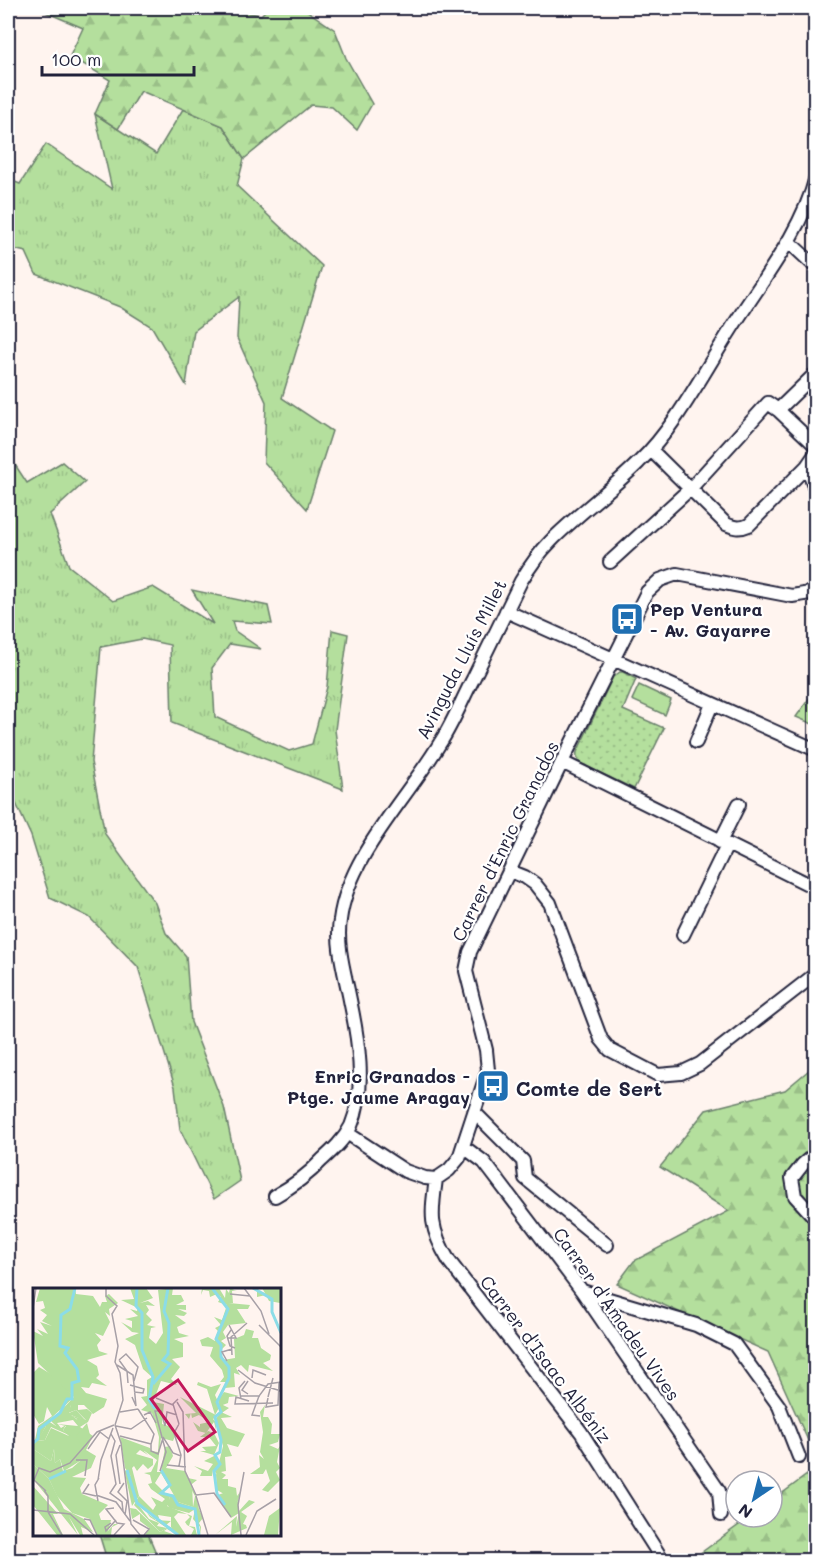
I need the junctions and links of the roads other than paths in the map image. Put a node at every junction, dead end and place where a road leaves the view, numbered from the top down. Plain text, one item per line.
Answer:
1 (816, 177) edge
2 (788, 241) junction
3 (816, 267) edge
4 (816, 373) edge
5 (778, 410) junction
6 (816, 446) edge
7 (651, 450) junction
8 (816, 453) edge
9 (807, 466) junction
10 (691, 488) junction
11 (816, 491) edge
12 (610, 562) dead end
13 (816, 590) edge
14 (506, 611) junction
15 (614, 660) junction
16 (712, 704) junction
17 (696, 742) dead end
18 (816, 750) edge
19 (562, 762) junction
20 (739, 804) dead end
21 (724, 843) junction
22 (510, 871) junction
23 (816, 888) edge
24 (683, 935) dead end
25 (816, 973) edge
26 (474, 1112) junction
27 (347, 1133) junction
28 (464, 1147) junction
29 (816, 1154) edge
30 (436, 1179) junction
31 (276, 1196) dead end
32 (816, 1219) edge
33 (607, 1245) dead end
34 (582, 1291) junction
35 (799, 1457) dead end
36 (721, 1515) dead end
37 (658, 1553) dead end

1 - 2 street, Avinguda Lluís Millet
2 - 3 street
2 - 7 street, Avinguda Lluís Millet
4 - 5 street
5 - 6 street
5 - 10 street
7 - 10 street
7 - 14 street, Avinguda Lluís Millet
8 - 9 street
9 - 10 street
9 - 11 street
10 - 12 street
13 - 15 street, Carrer d'Enric Granados
14 - 15 street
14 - 27 street, Avinguda Lluís Millet
15 - 16 street
15 - 19 street, Carrer d'Enric Granados
16 - 17 street
16 - 18 street
19 - 21 street
19 - 22 street, Carrer d'Enric Granados
20 - 21 street
21 - 23 street
21 - 24 street
22 - 25 street
22 - 26 street, Carrer d'Enric Granados
26 - 28 street, Carrer d'Enric Granados
26 - 33 street
27 - 30 street
27 - 31 street, Avinguda Lluís Millet
28 - 30 street, Carrer d'Enric Granados
28 - 34 street, Carrer d'Amadeu Vives
29 - 32 street
30 - 37 street, Carrer d'Isaac Albéniz
34 - 35 street
34 - 36 street, Carrer d'Amadeu Vives

